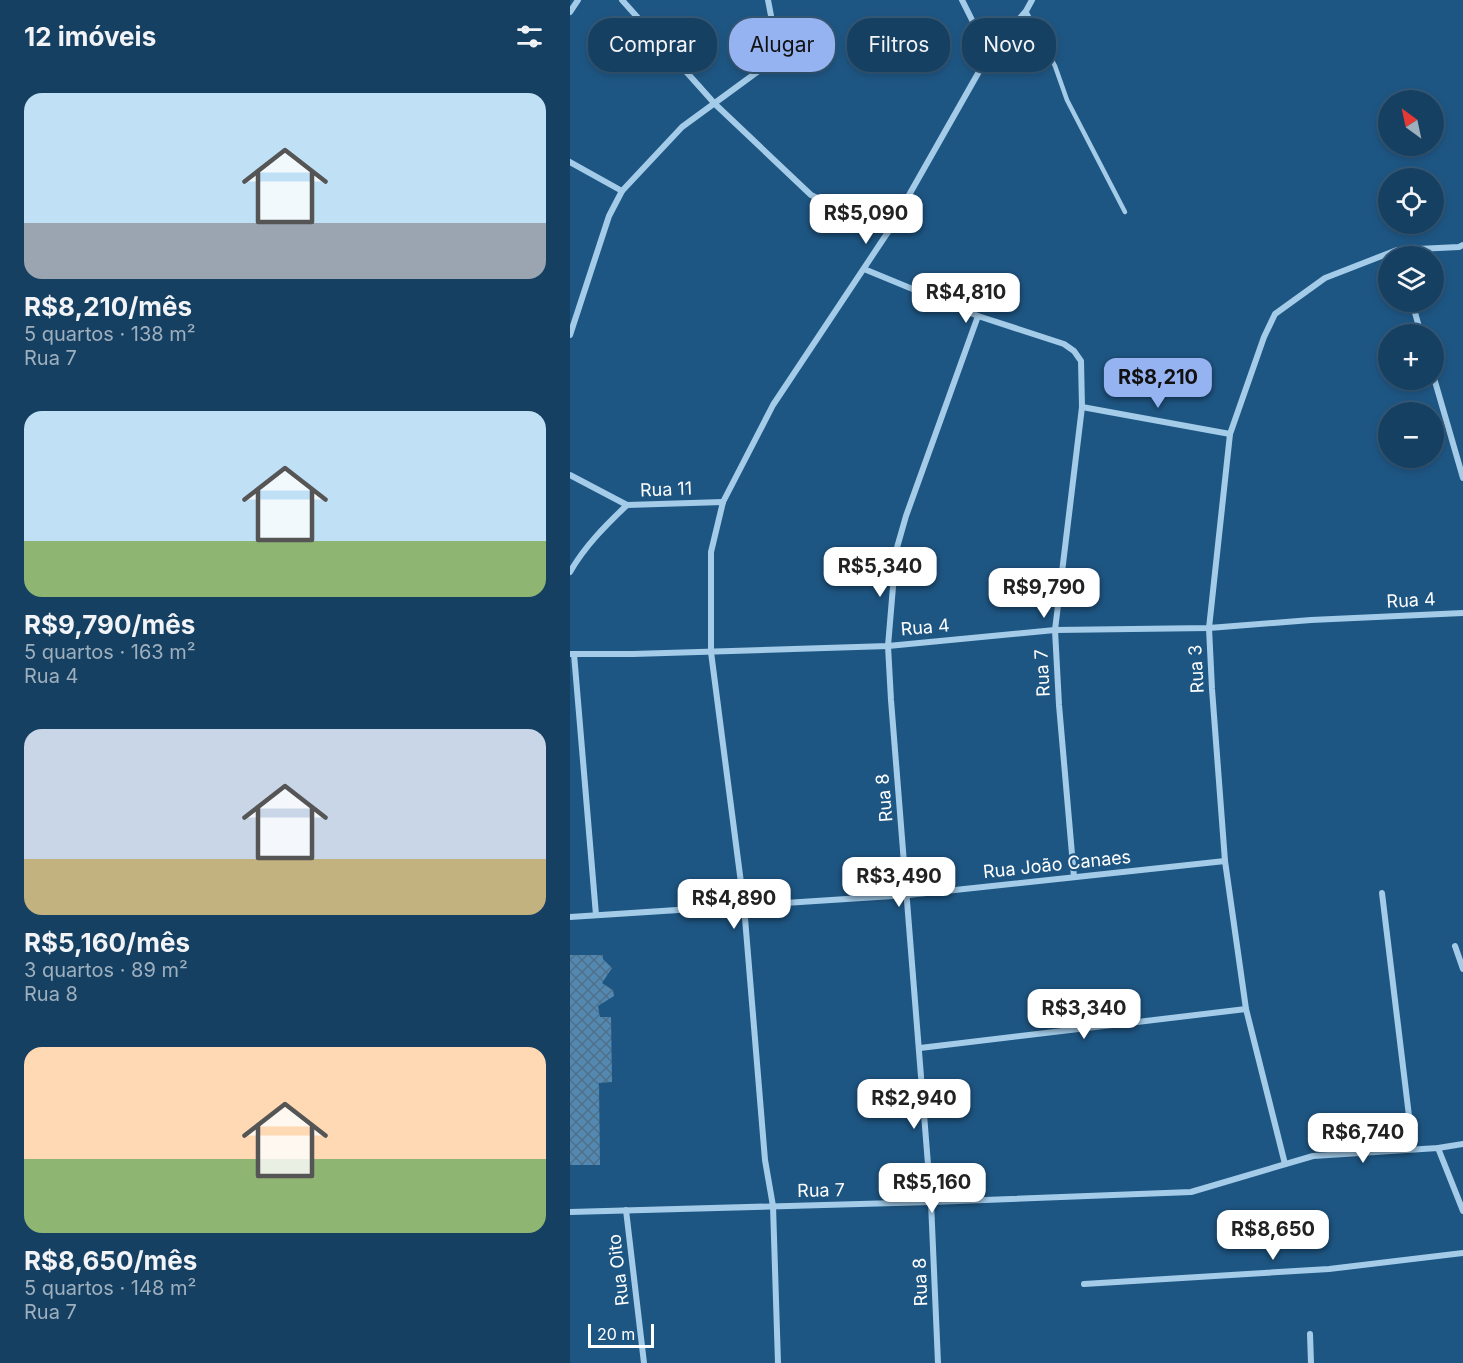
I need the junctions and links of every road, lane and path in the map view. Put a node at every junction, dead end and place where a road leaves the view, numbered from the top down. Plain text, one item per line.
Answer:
1 (578, 0) edge
2 (622, 0) edge
3 (768, 0) edge
4 (962, 0) edge
5 (1032, 0) edge
6 (1026, 11) junction
7 (570, 12) edge
8 (971, 18) edge
9 (1020, 18) edge
10 (979, 72) edge
11 (715, 104) junction
12 (570, 162) edge
13 (622, 191) junction
14 (1125, 212) dead end
15 (888, 231) junction
16 (1462, 247) edge
17 (1444, 249) edge
18 (1378, 261) edge
19 (864, 269) junction
20 (978, 316) junction
21 (570, 335) edge
22 (1437, 390) edge
23 (1082, 407) junction
24 (1230, 434) junction
25 (570, 475) edge
26 (1463, 478) edge
27 (723, 502) junction
28 (627, 505) junction
29 (570, 572) edge
30 (1463, 613) edge
31 (1209, 628) junction
32 (1055, 630) junction
33 (888, 646) junction
34 (711, 652) junction
35 (572, 654) edge
36 (1225, 861) junction
37 (1074, 877) junction
38 (1382, 893) dead end
39 (908, 895) junction
40 (744, 906) junction
41 (596, 915) junction
42 (570, 917) edge
43 (1455, 946) dead end
44 (1463, 969) edge
45 (1246, 1009) junction
46 (920, 1048) junction
47 (1463, 1144) edge
48 (1438, 1148) junction
49 (1413, 1149) junction
50 (1285, 1164) junction
51 (932, 1202) junction
52 (773, 1206) junction
53 (626, 1210) junction
54 (1463, 1211) edge
55 (570, 1212) edge
56 (1463, 1253) edge
57 (1084, 1284) dead end
58 (1310, 1334) dead end
59 (644, 1363) edge
60 (778, 1363) edge
61 (938, 1363) edge
62 (1311, 1363) edge

1 - 7 street
2 - 11 street
3 - 11 street
4 - 8 street
5 - 6 street
6 - 9 street
6 - 14 lane
10 - 15 street
11 - 13 street
11 - 15 street
12 - 13 street
13 - 21 street
15 - 19 street
16 - 17 street, Rua 3
18 - 24 street, Rua 3
19 - 20 street
19 - 27 street
20 - 23 street, Rua 7
20 - 33 street, Rua 8
22 - 26 street
23 - 24 street
23 - 32 street, Rua 7
24 - 31 street, Rua 3
25 - 28 street
27 - 28 street, Rua 11
27 - 34 street
28 - 29 street, Rua 11
30 - 31 street, Rua 4
31 - 32 street, Rua 4
31 - 36 street, Rua 3
32 - 33 street, Rua 4
32 - 37 street, Rua 7
33 - 34 street, Rua 4
33 - 39 street, Rua 8
34 - 35 street, Rua 4
34 - 40 street
35 - 41 street
36 - 37 street, Rua João Canaes
36 - 45 street, Rua 3
37 - 39 street, Rua João Canaes
38 - 49 street
39 - 40 street, Rua João Canaes
39 - 46 street, Rua 8
40 - 41 street, Rua João Canaes
40 - 52 street
41 - 42 street, Rua João Canaes
43 - 44 street
45 - 46 street
45 - 50 street, Rua 3
46 - 51 street, Rua 8
47 - 48 street, Rua 7
48 - 49 street, Rua 7
48 - 54 street
49 - 50 street, Rua 7
50 - 51 street, Rua 7
51 - 52 street, Rua 7
51 - 61 street, Rua 8
52 - 53 street, Rua 7
52 - 60 street
53 - 55 street, Rua 7
53 - 59 street, Rua Oito
56 - 57 street
58 - 62 street

